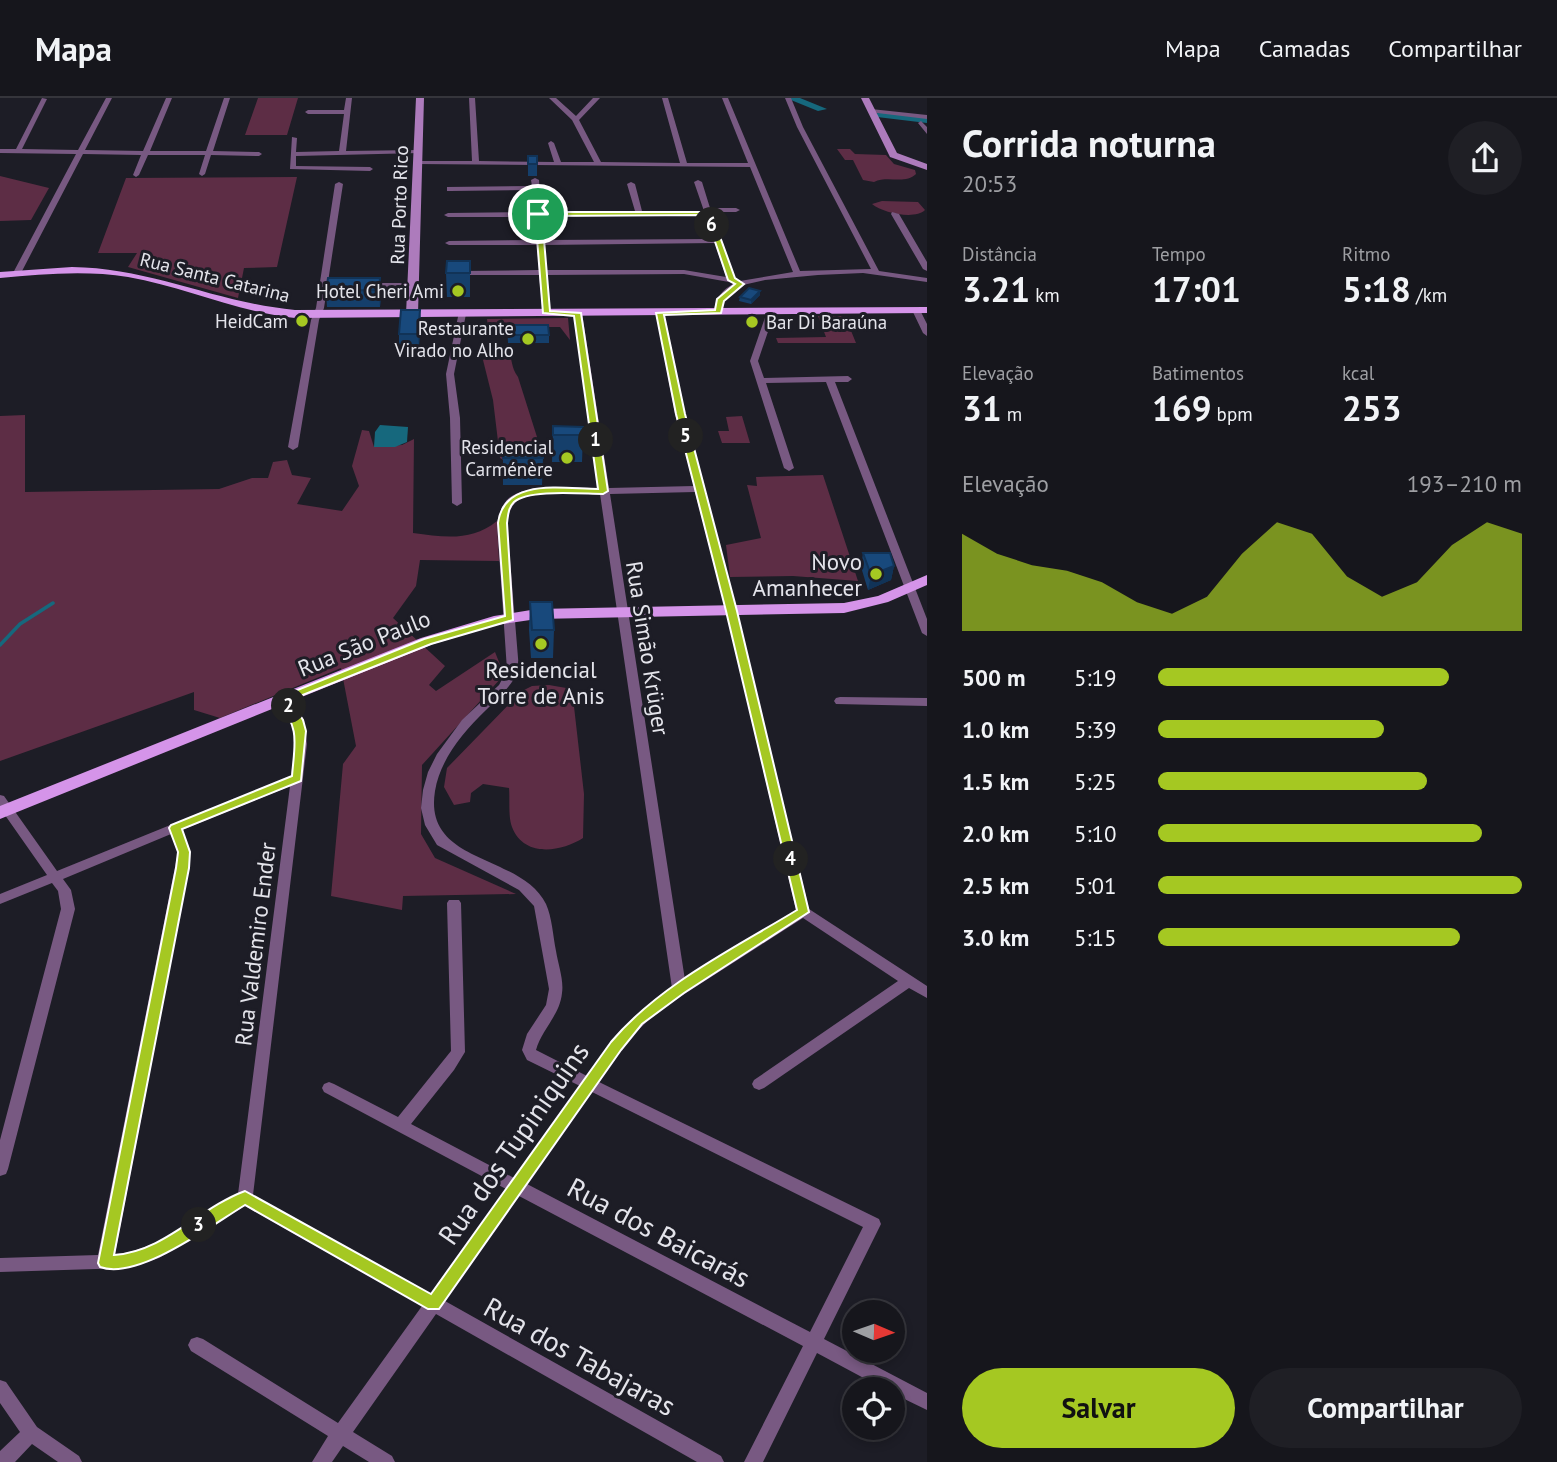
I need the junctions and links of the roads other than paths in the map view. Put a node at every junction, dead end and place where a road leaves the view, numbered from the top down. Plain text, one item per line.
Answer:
1 (109, 98) edge
2 (169, 98) edge
3 (227, 98) edge
4 (349, 98) edge
5 (420, 98) edge
6 (472, 98) edge
7 (552, 98) edge
8 (597, 98) edge
9 (665, 98) edge
10 (725, 98) edge
11 (788, 98) edge
12 (864, 98) edge
13 (44, 99) edge
14 (871, 111) junction
15 (308, 112) dead end
16 (348, 112) junction
17 (577, 119) junction
18 (924, 120) edge
19 (927, 132) edge
20 (293, 138) dead end
21 (551, 143) dead end
22 (0, 151) edge
23 (18, 151) junction
24 (81, 152) junction
25 (145, 153) junction
26 (209, 153) junction
27 (342, 153) junction
28 (259, 154) dead end
29 (293, 154) junction
30 (418, 158) junction
31 (476, 163) junction
32 (558, 164) junction
33 (598, 164) junction
34 (684, 165) junction
35 (752, 165) junction
36 (927, 167) edge
37 (370, 169) dead end
38 (202, 174) dead end
39 (136, 175) dead end
40 (698, 182) dead end
41 (339, 184) dead end
42 (631, 184) dead end
43 (450, 189) dead end
44 (736, 210) dead end
45 (708, 212) junction
46 (538, 214) junction
47 (639, 214) junction
48 (894, 214) dead end
49 (448, 215) dead end
50 (718, 241) junction
51 (540, 242) junction
52 (449, 243) dead end
53 (927, 269) edge
54 (876, 272) junction
55 (17, 273) junction
56 (463, 273) edge
57 (543, 273) junction
58 (0, 275) edge
59 (798, 275) junction
60 (927, 279) edge
61 (736, 282) junction
62 (370, 285) edge
63 (413, 285) junction
64 (921, 310) edge
65 (771, 311) junction
66 (718, 312) junction
67 (546, 313) junction
68 (578, 313) junction
69 (660, 313) junction
70 (317, 314) junction
71 (412, 314) junction
72 (462, 314) junction
73 (927, 333) edge
74 (848, 379) dead end
75 (830, 380) junction
76 (760, 381) junction
77 (293, 447) dead end
78 (789, 468) dead end
79 (700, 489) junction
80 (603, 491) junction
81 (457, 503) dead end
82 (927, 579) edge
83 (909, 587) junction
84 (732, 611) junction
85 (622, 613) junction
86 (510, 617) junction
87 (927, 633) edge
88 (284, 699) junction
89 (840, 701) dead end
90 (927, 702) edge
91 (297, 778) junction
92 (3, 807) edge
93 (175, 828) junction
94 (55, 877) junction
95 (0, 899) edge
96 (454, 904) dead end
97 (803, 912) junction
98 (909, 981) junction
99 (679, 989) junction
100 (927, 993) edge
101 (759, 1084) dead end
102 (588, 1085) junction
103 (328, 1088) dead end
104 (400, 1126) junction
105 (0, 1169) edge
106 (516, 1187) junction
107 (245, 1198) junction
108 (105, 1263) junction
109 (0, 1265) edge
110 (433, 1304) junction
111 (813, 1343) junction
112 (197, 1345) dead end
113 (0, 1388) edge
114 (927, 1402) edge
115 (31, 1433) junction
116 (341, 1434) junction
117 (2, 1462) edge
118 (73, 1462) edge
119 (321, 1462) edge
120 (386, 1462) edge
121 (715, 1462) edge
122 (753, 1462) edge

1 - 24 street
2 - 25 street
3 - 26 street
4 - 16 street
5 - 30 main road, Rua Porto Rico
6 - 31 street
7 - 17 street
8 - 17 street
9 - 34 street
10 - 35 street
11 - 54 street
12 - 14 main road
13 - 23 street
14 - 18 street
14 - 36 main road
15 - 16 street
16 - 27 street
17 - 33 street
18 - 19 street
20 - 29 street
21 - 32 street
22 - 23 street
23 - 24 street
24 - 25 street
24 - 55 street
25 - 26 street
25 - 39 street
26 - 28 street
26 - 38 street
27 - 29 street
27 - 30 street
29 - 37 street
30 - 31 street
30 - 63 main road, Rua Porto Rico
31 - 32 street
32 - 33 street
33 - 34 street
34 - 35 street
35 - 59 street
40 - 45 street
41 - 70 street
42 - 47 street
43 - 46 street
44 - 45 street
45 - 47 street
45 - 50 street
46 - 47 street
46 - 49 street
46 - 51 street
48 - 53 street
50 - 51 street
50 - 61 street
51 - 52 street
51 - 57 street
54 - 59 street
54 - 60 street
55 - 58 main road, Rua Santa Catarina
55 - 70 main road, Rua Santa Catarina
56 - 57 street
57 - 61 street
57 - 67 street
59 - 61 street
61 - 66 street
62 - 63 street
63 - 71 main road, Rua Porto Rico
64 - 65 main road, Rua Santa Catarina
64 - 73 street
65 - 66 main road, Rua Santa Catarina
65 - 76 street
66 - 69 main road, Rua Santa Catarina
67 - 68 main road, Rua Santa Catarina
67 - 72 main road, Rua Santa Catarina
68 - 69 main road, Rua Santa Catarina
68 - 80 street, Rua Simão Krüger
69 - 79 street
70 - 71 main road, Rua Santa Catarina
70 - 77 street
71 - 72 main road, Rua Santa Catarina
72 - 81 street
74 - 75 street
75 - 76 street
75 - 83 street
76 - 78 street
79 - 80 street
79 - 84 street
80 - 85 street, Rua Simão Krüger
80 - 86 street
82 - 83 main road, Rua São Paulo
83 - 84 main road, Rua São Paulo
83 - 87 street
84 - 85 main road, Rua São Paulo
84 - 97 street
85 - 86 main road, Rua São Paulo
85 - 99 street, Rua Simão Krüger
86 - 88 main road, Rua São Paulo
86 - 102 street
88 - 91 street, Rua Valdemiro Ender
88 - 92 main road, Rua São Paulo
89 - 90 street
91 - 93 street
91 - 107 street, Rua Valdemiro Ender
92 - 94 street
93 - 94 street
93 - 108 street
94 - 95 street
94 - 105 street
96 - 104 street
97 - 98 street
97 - 99 street, Rua dos Tupiniquins
98 - 100 street
98 - 101 street
99 - 102 street, Rua dos Tupiniquins
102 - 106 street, Rua dos Tupiniquins
102 - 111 street
103 - 104 street, Rua dos Baicarás
104 - 106 street, Rua dos Baicarás
106 - 110 street, Rua dos Tupiniquins
106 - 111 street, Rua dos Baicarás
107 - 108 street
107 - 110 street, Rua dos Tabajaras
108 - 109 street
110 - 116 street, Rua dos Tupiniquins
110 - 121 street, Rua dos Tabajaras
111 - 114 street, Rua dos Baicarás
111 - 122 street
112 - 116 street
113 - 115 street
115 - 117 street
115 - 118 street
116 - 119 street, Rua dos Tupiniquins
116 - 120 street

